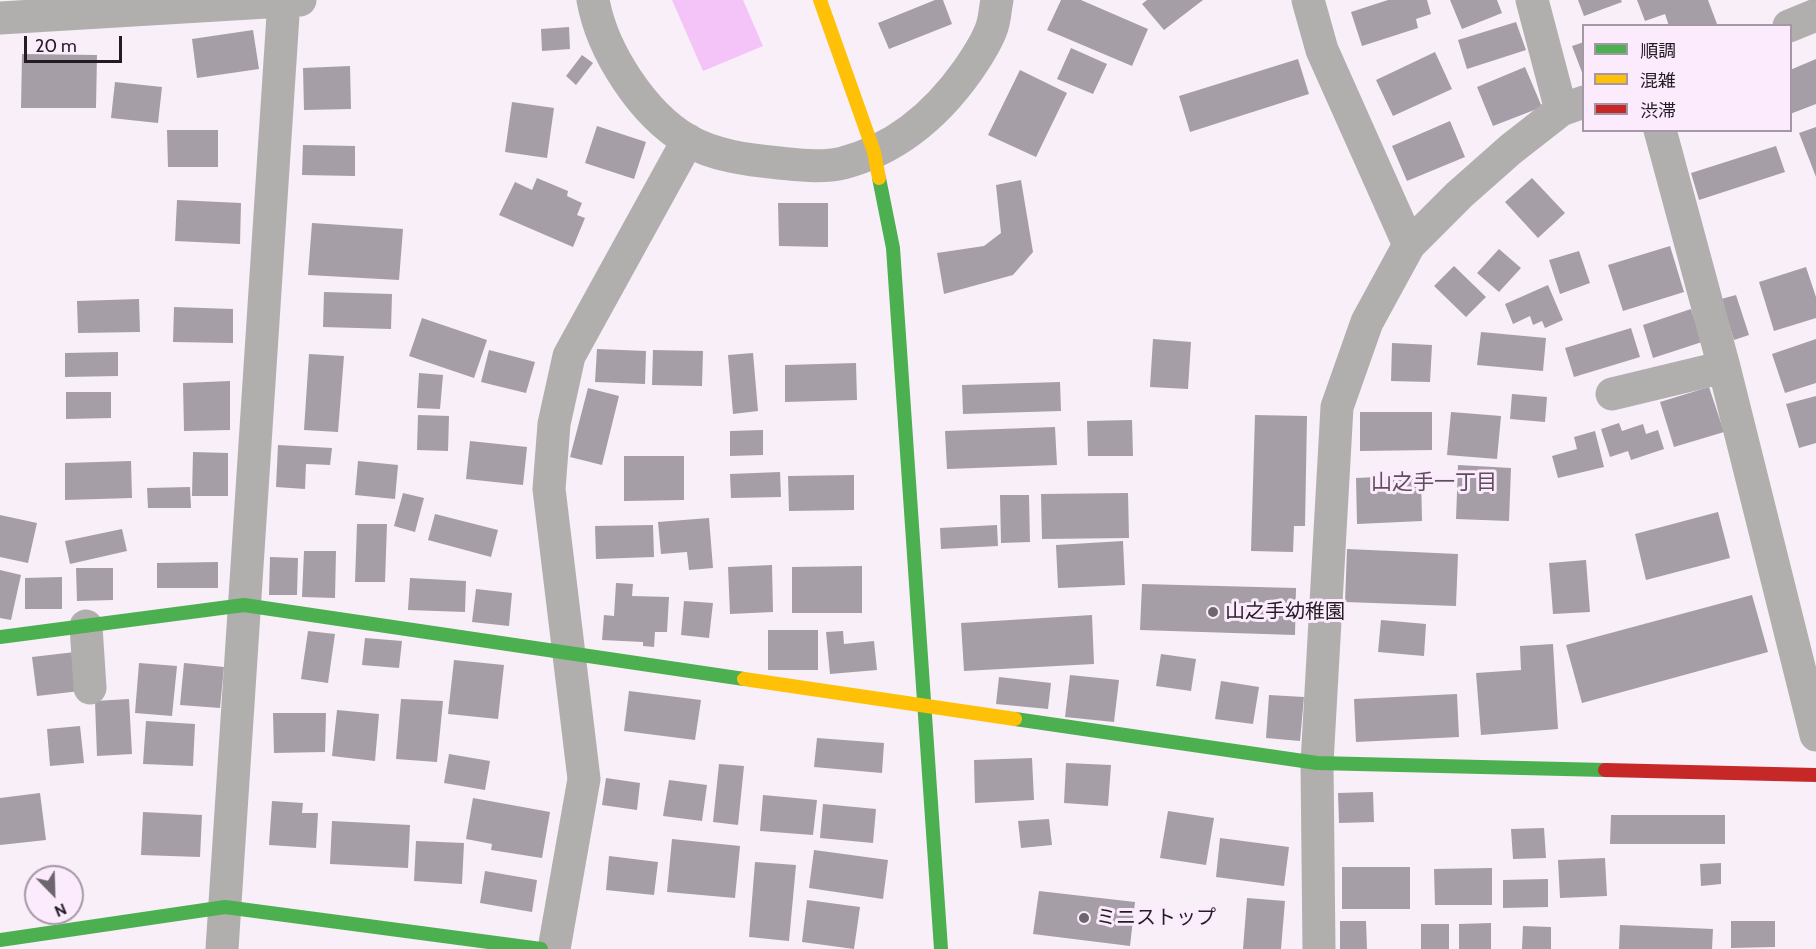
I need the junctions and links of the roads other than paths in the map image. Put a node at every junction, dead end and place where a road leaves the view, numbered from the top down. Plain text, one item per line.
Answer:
1 (289, 0) edge
2 (592, 0) edge
3 (820, 0) edge
4 (997, 0) edge
5 (1308, 0) edge
6 (1532, 0) edge
7 (1816, 15) edge
8 (0, 18) edge
9 (1792, 25) edge
10 (1572, 106) edge
11 (1661, 132) edge
12 (688, 140) junction
13 (874, 152) junction
14 (1409, 245) junction
15 (1724, 367) junction
16 (1612, 394) dead end
17 (244, 605) junction
18 (86, 626) junction
19 (0, 637) edge
20 (569, 654) junction
21 (90, 688) dead end
22 (924, 706) junction
23 (1816, 735) edge
24 (1317, 763) junction
25 (1816, 775) edge
26 (225, 907) junction
27 (0, 940) edge
28 (222, 949) edge
29 (541, 949) edge
30 (554, 949) edge
31 (941, 949) edge
32 (1319, 949) edge

1 - 8 street
1 - 17 street
2 - 12 street
3 - 13 street
4 - 13 street
5 - 14 street
6 - 10 street
7 - 9 street
10 - 14 street
11 - 15 street
12 - 13 street
12 - 20 street
13 - 22 street
14 - 24 street
15 - 16 street
15 - 23 street
17 - 18 street
17 - 20 street
17 - 26 street
18 - 19 street
18 - 21 street
20 - 22 street
20 - 30 street
22 - 24 street
22 - 31 street
24 - 25 street
24 - 32 street
26 - 27 street
26 - 28 street
26 - 29 street

